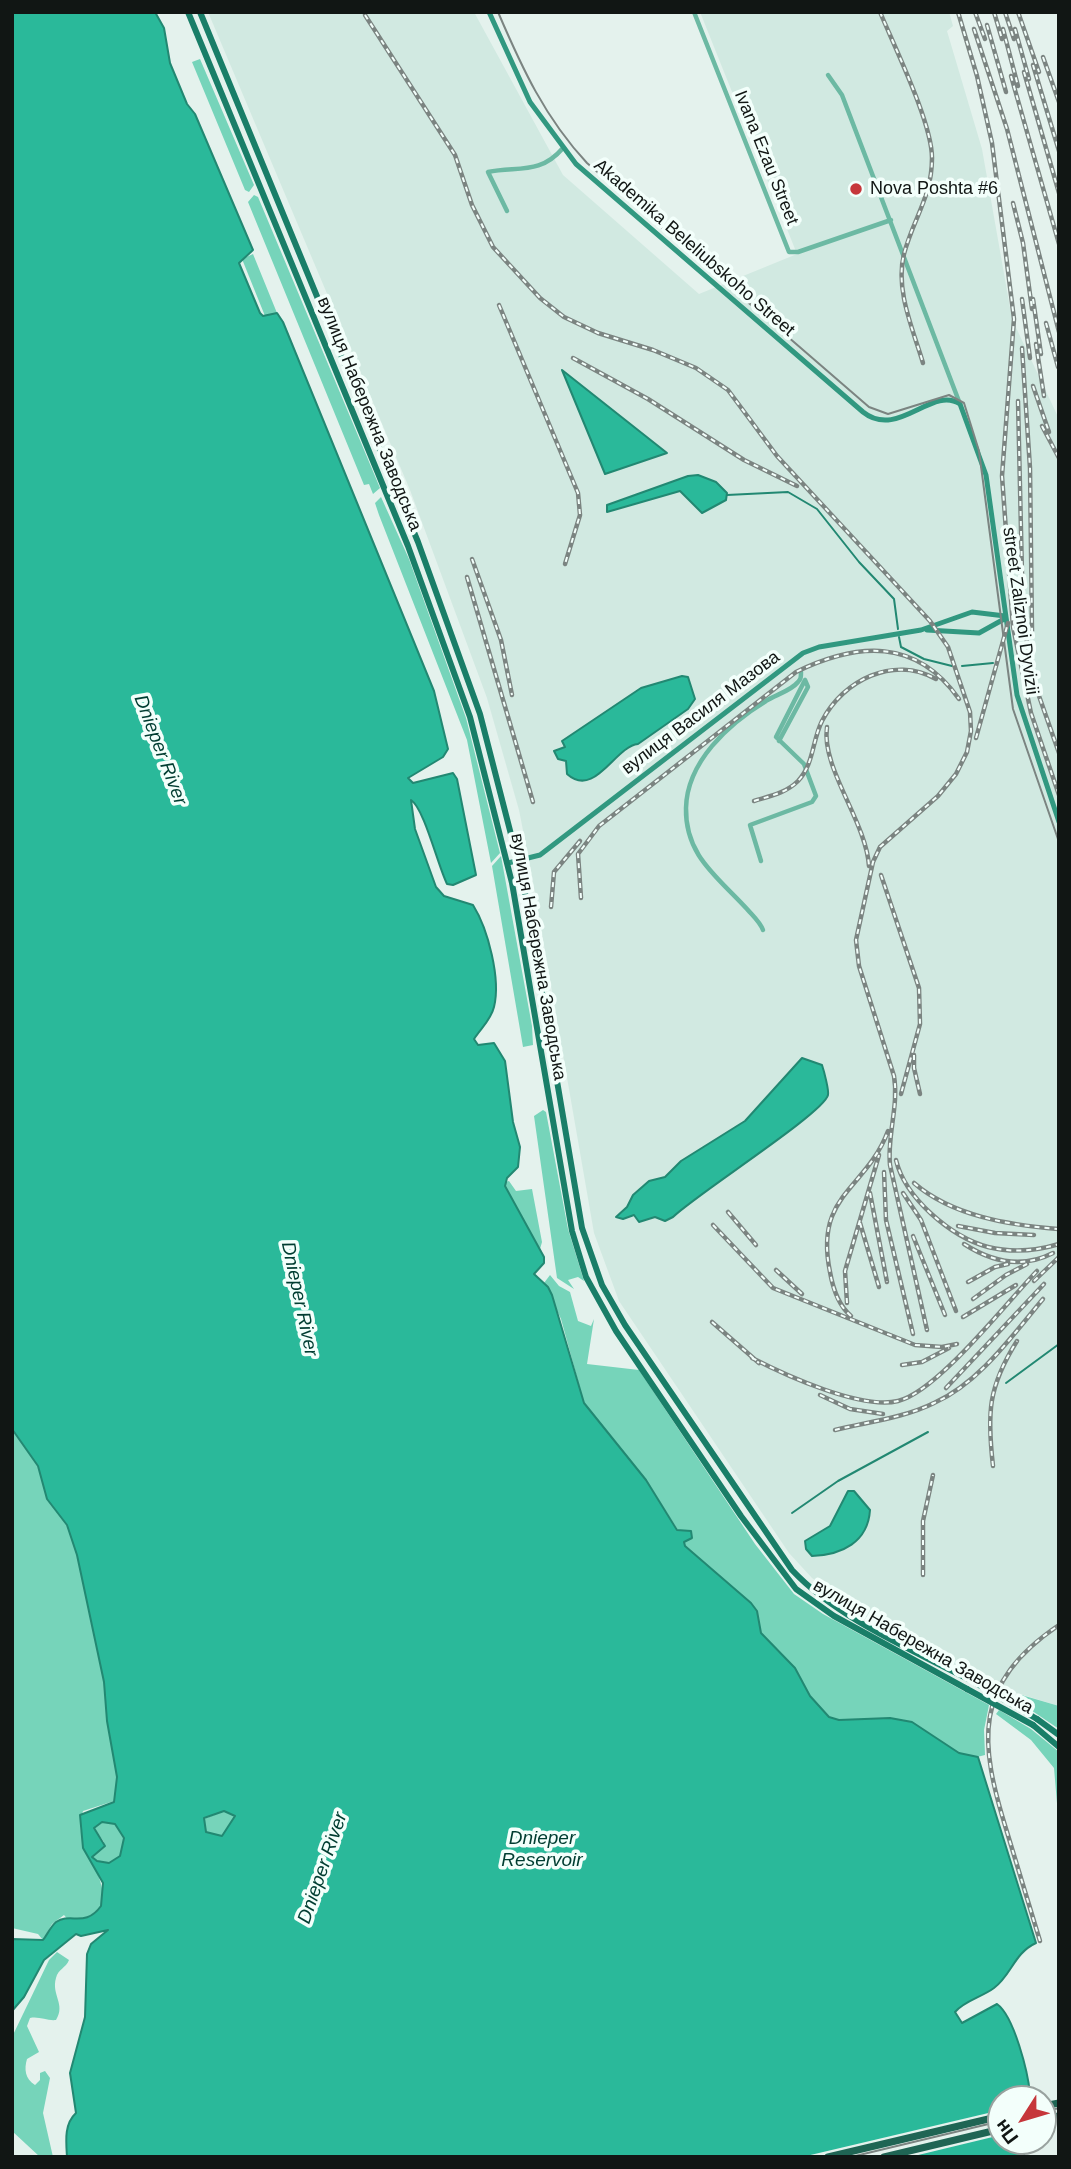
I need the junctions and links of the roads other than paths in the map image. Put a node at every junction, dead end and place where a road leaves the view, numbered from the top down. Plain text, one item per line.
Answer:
1 (188, 12) edge
2 (200, 12) edge
3 (489, 12) edge
4 (694, 12) edge
5 (828, 75) dead end
6 (563, 148) junction
7 (507, 211) dead end
8 (891, 220) junction
9 (960, 404) junction
10 (1005, 617) junction
11 (921, 630) junction
12 (794, 659) junction
13 (801, 672) junction
14 (1059, 822) edge
15 (518, 861) junction
16 (761, 861) dead end
17 (508, 863) junction
18 (764, 930) dead end
19 (1035, 1722) junction
20 (1059, 1735) edge
21 (1059, 1746) edge
22 (987, 2119) edge
23 (987, 2132) edge
24 (828, 2157) edge
25 (884, 2157) edge

1 - 17 main road, вулиця Набережна Заводська
2 - 15 main road, вулиця Набережна Заводська
3 - 6 street, Akademika Beleliubskoho Street
4 - 8 street, Ivana Ezau Street
5 - 8 street
6 - 7 street
6 - 9 street, Akademika Beleliubskoho Street
8 - 9 street
9 - 10 street, street Zaliznoi Dyvizii
10 - 11 street, вулиця Василя Мазова
10 - 11 street, вулиця Василя Мазова
10 - 14 street, street Zaliznoi Dyvizii
11 - 12 street, вулиця Василя Мазова
12 - 13 street
12 - 15 street, вулиця Василя Мазова
13 - 16 street
13 - 18 street
15 - 17 street, вулиця Василя Мазова
15 - 19 main road, вулиця Набережна Заводська, bridge
17 - 19 main road, вулиця Набережна Заводська, bridge
19 - 20 main road, вулиця Набережна Заводська
19 - 21 main road, вулиця Набережна Заводська
22 - 24 highway
23 - 25 highway

